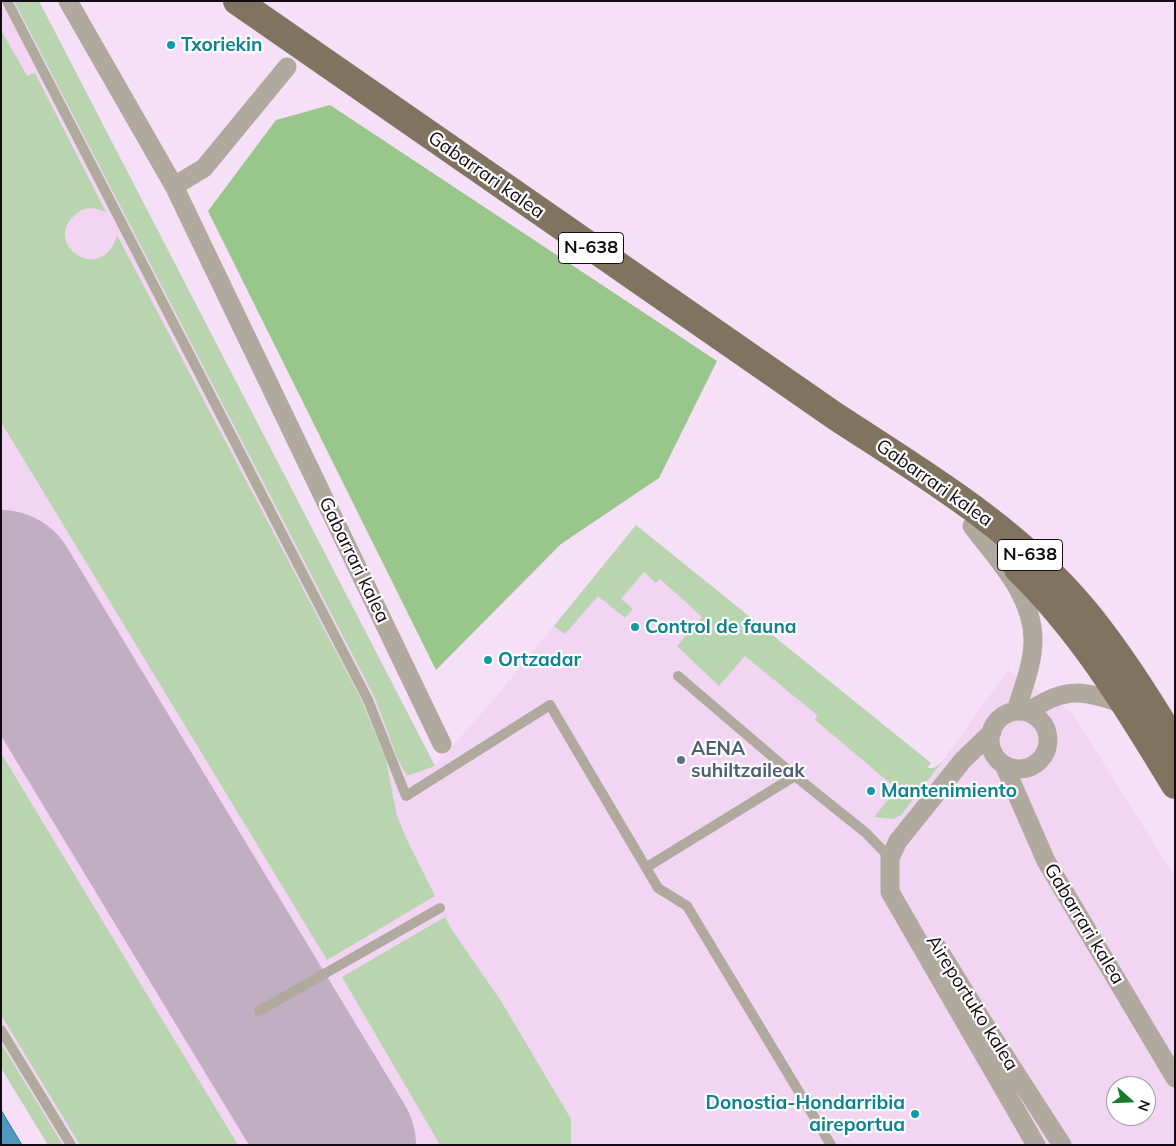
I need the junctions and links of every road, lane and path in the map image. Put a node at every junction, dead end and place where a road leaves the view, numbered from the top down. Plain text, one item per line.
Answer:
1 (7, 1) edge
2 (68, 1) edge
3 (237, 1) edge
4 (287, 66) dead end
5 (174, 186) junction
6 (834, 416) junction
7 (972, 526) junction
8 (678, 676) dead end
9 (1126, 705) junction
10 (1022, 712) junction
11 (992, 732) junction
12 (442, 744) dead end
13 (1175, 744) edge
14 (1004, 765) junction
15 (1175, 765) edge
16 (795, 776) junction
17 (1175, 785) edge
18 (890, 858) junction
19 (647, 867) junction
20 (440, 908) dead end
21 (259, 1012) dead end
22 (1, 1030) edge
23 (1175, 1078) edge
24 (71, 1145) edge
25 (831, 1145) edge
26 (1036, 1145) edge
27 (1062, 1145) edge

1 - 19 lane
2 - 5 street, Gabarrari kalea
3 - 6 main road, Gabarrari kalea / N-638
4 - 5 street
5 - 12 street, Gabarrari kalea
6 - 7 main road, Gabarrari kalea / N-638
6 - 13 main road, Gabarrari kalea / N-638
7 - 9 main road, Gabarrari kalea / N-638
7 - 10 street, Gabarrari kalea
8 - 16 lane
9 - 10 street
9 - 15 main road
9 - 17 main road, Gabarrari kalea / N-638
10 - 11 street
10 - 14 street
11 - 14 street, Gabarrari kalea
11 - 18 street, Aireportuko kalea
14 - 23 street, Gabarrari kalea
16 - 18 lane
16 - 19 lane
18 - 26 street, Aireportuko kalea
18 - 27 street, Aireportuko kalea
19 - 25 lane
20 - 21 lane
22 - 24 lane

